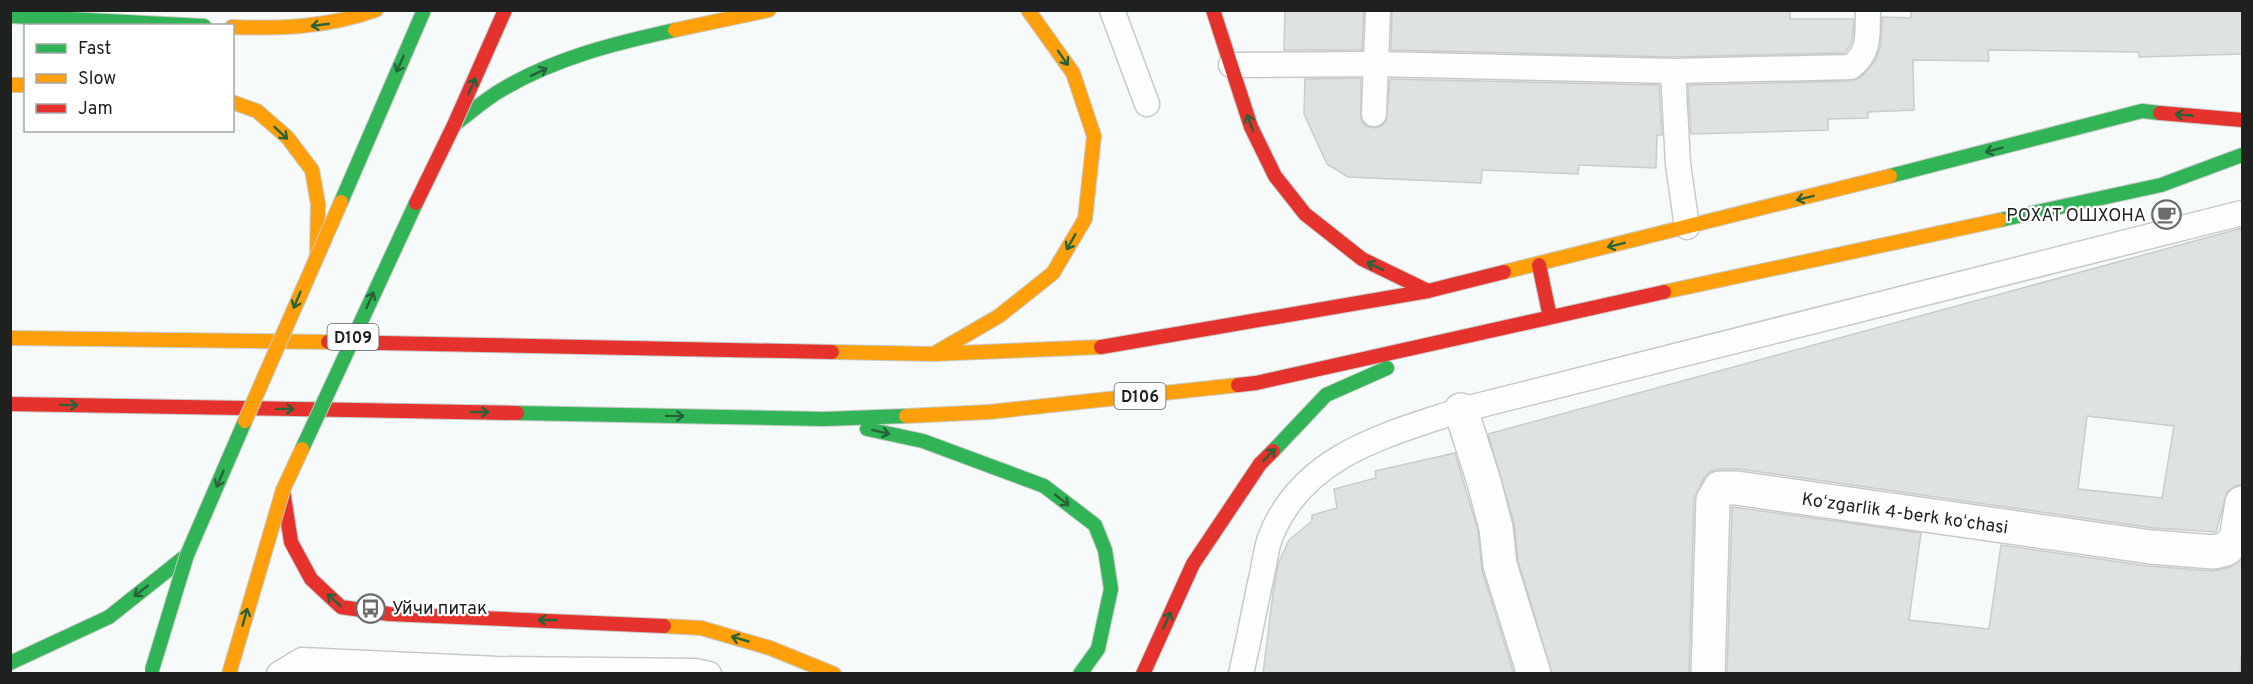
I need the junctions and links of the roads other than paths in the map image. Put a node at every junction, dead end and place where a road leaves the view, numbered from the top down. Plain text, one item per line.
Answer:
1 (376, 10) edge
2 (424, 10) edge
3 (505, 10) edge
4 (769, 10) edge
5 (1028, 10) edge
6 (1112, 10) edge
7 (1213, 10) edge
8 (1378, 10) edge
9 (1868, 10) edge
10 (10, 16) edge
11 (165, 24) edge
12 (234, 27) edge
13 (1376, 64) junction
14 (1231, 65) junction
15 (1673, 71) junction
16 (234, 103) edge
17 (1147, 104) dead end
18 (1374, 114) dead end
19 (2242, 120) edge
20 (454, 125) junction
21 (2242, 155) edge
22 (2242, 213) edge
23 (1687, 227) junction
24 (317, 253) junction
25 (1539, 264) junction
26 (1428, 291) junction
27 (1550, 317) junction
28 (1462, 336) junction
29 (10, 338) edge
30 (933, 354) junction
31 (10, 404) edge
32 (1461, 411) junction
33 (824, 419) junction
34 (283, 490) junction
35 (2242, 503) edge
36 (187, 555) junction
37 (770, 648) junction
38 (10, 663) edge
39 (152, 672) edge
40 (229, 674) edge
41 (279, 674) edge
42 (709, 674) edge
43 (785, 674) edge
44 (834, 674) edge
45 (1080, 674) edge
46 (1143, 674) edge
47 (1241, 674) edge
48 (1534, 674) edge
49 (1708, 674) edge

1 -> 12 main road
2 -> 24 main road, bridge
20 -> 3 main road, D109, bridge
20 -> 4 main road
5 -> 30 main road
6 - 17 lane
7 - 14 main road
8 - 13 lane
9 - 15 lane
10 - 11 main road
13 - 14 lane
13 - 15 lane
13 - 18 lane
26 -> 14 main road
15 - 23 lane
16 -> 24 main road
19 -> 23 main road
34 -> 20 main road, D109, bridge
21 - 27 main road, D106
22 - 32 lane
23 -> 25 main road
24 -> 36 main road, bridge
25 - 26 main road
25 - 27 main road
26 - 30 main road
27 - 28 main road, D106
28 - 33 main road, D106
46 -> 28 main road
29 - 30 main road
31 -> 33 main road, D106
32 - 47 lane
32 - 48 street
33 -> 45 main road
37 -> 34 main road
40 -> 34 main road, D109, bridge
35 - 49 street, Koʻzgarlik 4-berk koʻchasi
36 -> 38 main road
36 - 39 main road, bridge
37 - 43 lane
37 - 44 main road
41 - 42 lane

